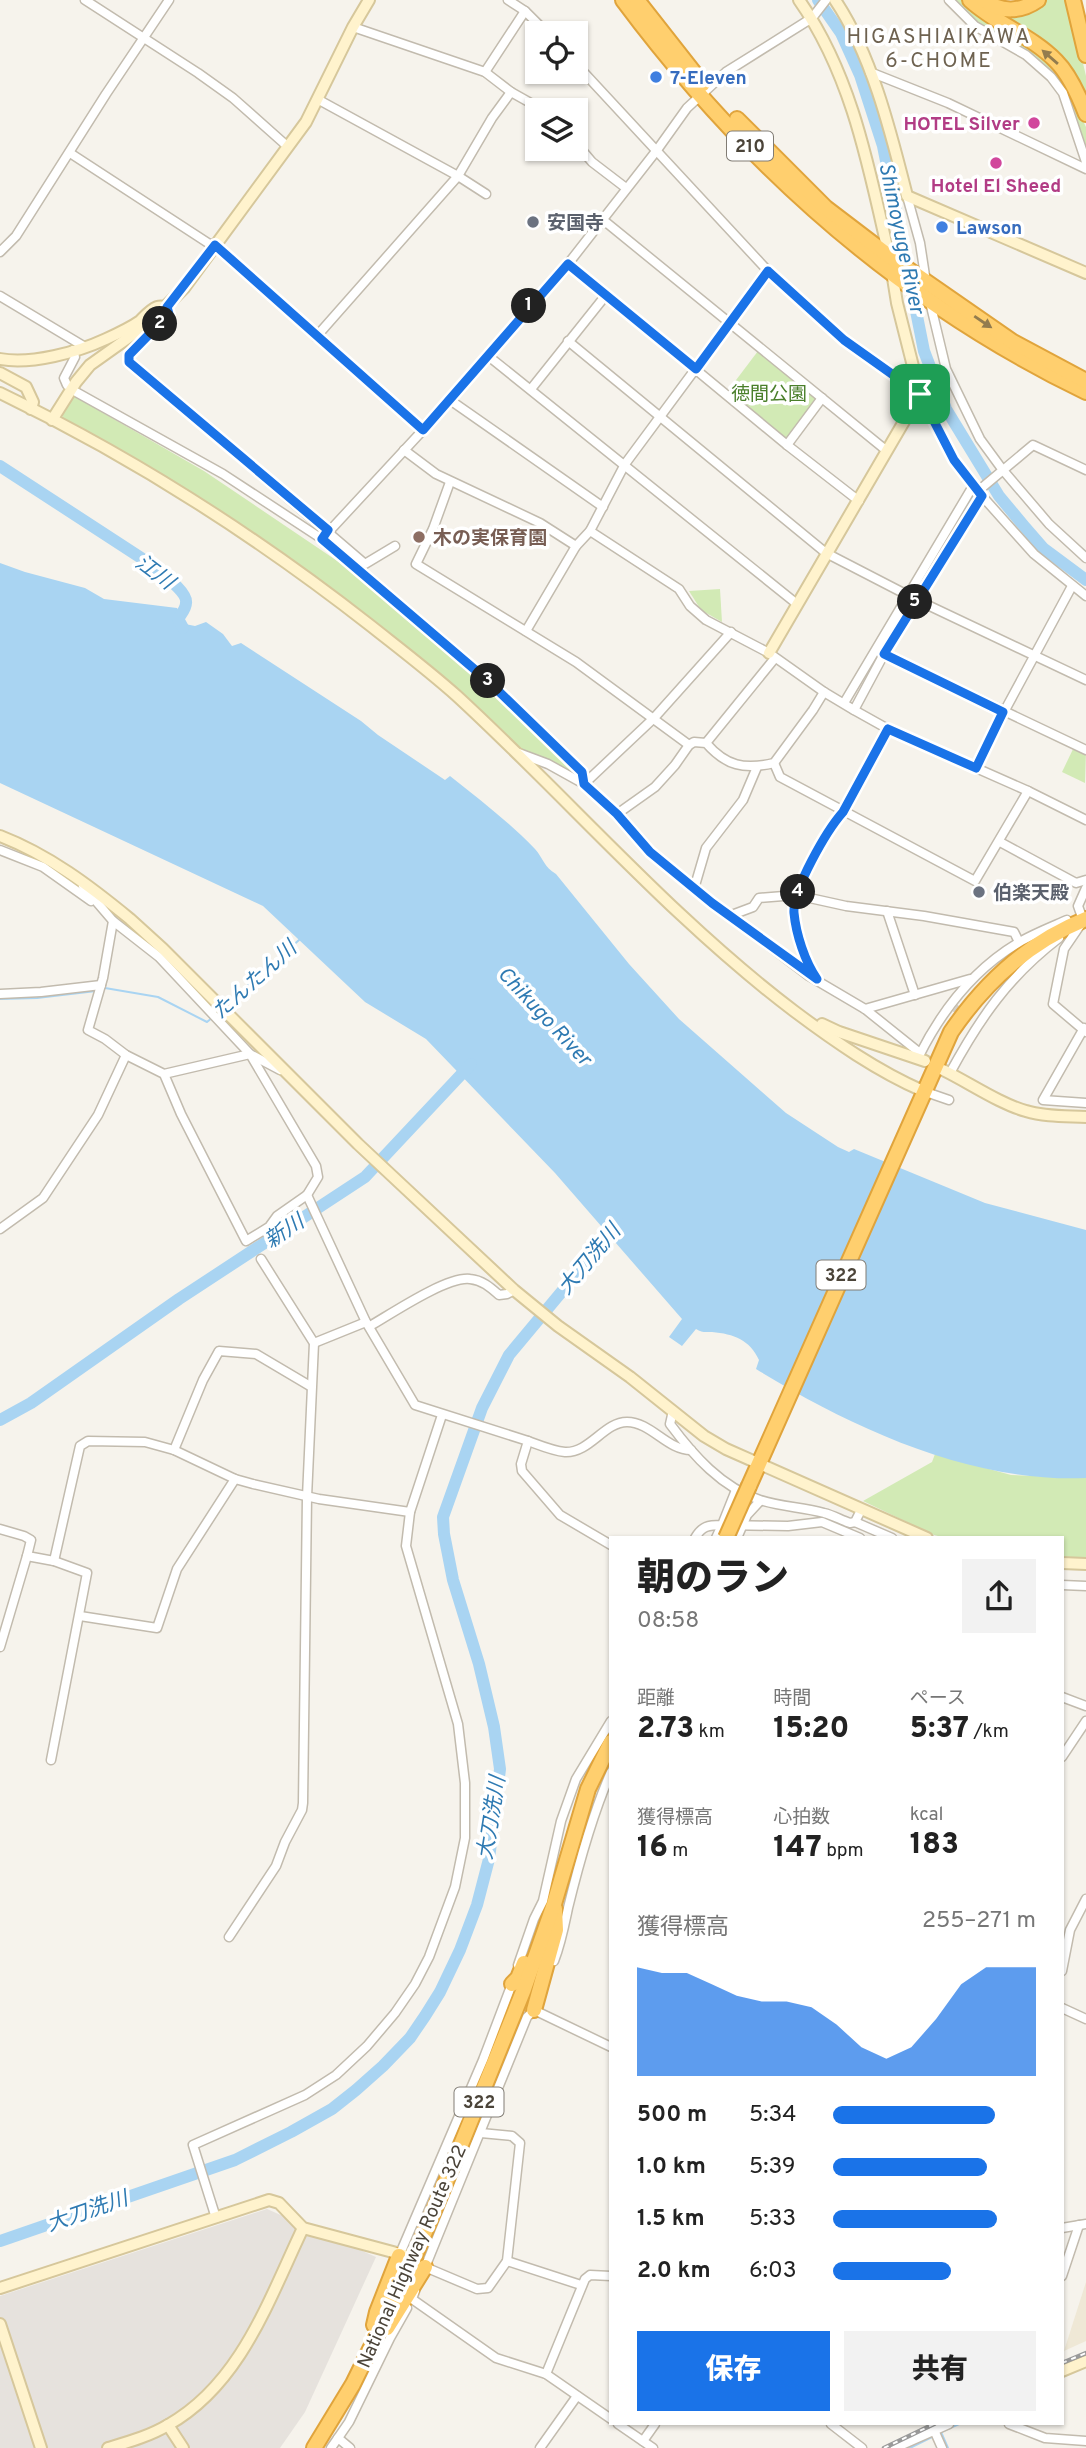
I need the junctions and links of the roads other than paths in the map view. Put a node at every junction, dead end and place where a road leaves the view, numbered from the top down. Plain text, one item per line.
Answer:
1 (85, 0) edge
2 (169, 0) edge
3 (369, 0) edge
4 (508, 0) edge
5 (623, 0) edge
6 (637, 0) edge
7 (799, 0) edge
8 (825, 0) edge
9 (949, 0) edge
10 (970, 0) edge
11 (984, 0) edge
12 (1038, 0) edge
13 (1073, 0) edge
14 (838, 1) edge
15 (525, 11) junction
16 (812, 18) junction
17 (535, 21) edge
18 (353, 27) junction
19 (144, 38) junction
20 (1086, 55) edge
21 (485, 72) junction
22 (870, 72) junction
23 (588, 77) edge
24 (512, 92) junction
25 (704, 92) junction
26 (319, 100) junction
27 (525, 100) edge
28 (1086, 114) edge
29 (287, 146) junction
30 (657, 150) junction
31 (70, 153) junction
32 (588, 157) edge
33 (1086, 162) edge
34 (1086, 169) edge
35 (458, 176) junction
36 (626, 188) junction
37 (486, 194) dead end
38 (907, 196) junction
39 (602, 219) junction
40 (215, 245) junction
41 (0, 252) edge
42 (889, 256) junction
43 (568, 264) junction
44 (768, 271) junction
45 (1086, 273) edge
46 (892, 274) junction
47 (926, 284) junction
48 (606, 295) junction
49 (0, 296) edge
50 (930, 302) junction
51 (167, 307) junction
52 (732, 323) junction
53 (316, 337) junction
54 (568, 341) junction
55 (85, 347) junction
56 (73, 350) junction
57 (487, 355) junction
58 (0, 359) edge
59 (696, 369) junction
60 (0, 373) edge
61 (1086, 381) edge
62 (67, 385) dead end
63 (531, 389) junction
64 (76, 392) dead end
65 (1086, 392) edge
66 (0, 393) edge
67 (920, 394) junction
68 (822, 398) junction
69 (450, 400) junction
70 (31, 409) junction
71 (660, 418) junction
72 (52, 420) junction
73 (423, 430) junction
74 (787, 445) junction
75 (404, 450) junction
76 (887, 451) junction
77 (625, 464) junction
78 (1002, 469) junction
79 (1086, 470) edge
80 (450, 482) junction
81 (978, 491) junction
82 (859, 501) junction
83 (603, 507) junction
84 (328, 530) junction
85 (590, 531) junction
86 (322, 539) junction
87 (395, 545) dead end
88 (576, 546) junction
89 (827, 553) junction
90 (1086, 558) edge
91 (1072, 586) junction
92 (907, 596) junction
93 (1086, 596) edge
94 (917, 600) junction
95 (797, 604) junction
96 (526, 631) junction
97 (731, 632) junction
98 (884, 654) junction
99 (772, 656) junction
100 (1034, 656) junction
101 (1086, 680) edge
102 (824, 692) junction
103 (844, 703) junction
104 (853, 710) junction
105 (1003, 712) junction
106 (654, 718) junction
107 (888, 729) junction
108 (706, 743) junction
109 (689, 745) junction
110 (1086, 750) edge
111 (516, 752) junction
112 (774, 763) junction
113 (757, 767) junction
114 (976, 768) junction
115 (584, 784) junction
116 (1028, 791) junction
117 (843, 812) junction
118 (617, 814) junction
119 (1086, 820) edge
120 (0, 836) edge
121 (1000, 842) junction
122 (0, 850) edge
123 (73, 875) junction
124 (1086, 880) edge
125 (694, 888) junction
126 (1086, 888) edge
127 (796, 895) junction
128 (103, 908) junction
129 (887, 911) junction
130 (729, 916) junction
131 (1085, 919) edge
132 (113, 921) junction
133 (1019, 942) junction
134 (817, 979) junction
135 (970, 979) junction
136 (101, 985) junction
137 (0, 994) edge
138 (915, 995) junction
139 (865, 1009) junction
140 (808, 1021) junction
141 (1085, 1029) edge
142 (126, 1055) junction
143 (250, 1055) junction
144 (921, 1057) junction
145 (946, 1071) joint
146 (164, 1074) junction
147 (289, 1075) junction
148 (921, 1094) junction
149 (949, 1100) dead end
150 (1086, 1102) edge
151 (1086, 1117) edge
152 (307, 1195) junction
153 (0, 1229) edge
154 (261, 1259) dead end
155 (514, 1290) junction
156 (368, 1324) junction
157 (314, 1343) junction
158 (310, 1386) junction
159 (673, 1411) junction
160 (442, 1415) junction
161 (528, 1441) junction
162 (174, 1450) junction
163 (691, 1450) junction
164 (760, 1459) junction
165 (235, 1479) junction
166 (742, 1488) junction
167 (307, 1497) junction
168 (760, 1501) junction
169 (861, 1510) junction
170 (410, 1511) junction
171 (855, 1522) junction
172 (742, 1526) junction
173 (0, 1530) edge
174 (724, 1532) edge
175 (696, 1536) edge
176 (738, 1536) edge
177 (855, 1536) edge
178 (887, 1536) edge
179 (922, 1536) edge
180 (609, 1544) edge
181 (27, 1556) junction
182 (54, 1561) junction
183 (1064, 1563) edge
184 (1086, 1564) edge
185 (1064, 1585) edge
186 (1086, 1586) edge
187 (80, 1616) junction
188 (0, 1647) edge
189 (1064, 1698) edge
190 (1086, 1706) edge
191 (1086, 1721) edge
192 (609, 1730) edge
193 (609, 1747) edge
194 (1064, 1754) edge
195 (51, 1760) dead end
196 (599, 1773) edge
197 (1086, 1899) edge
198 (554, 1904) junction
199 (229, 1937) dead end
200 (1064, 1961) edge
201 (512, 1983) junction
202 (1064, 2008) edge
203 (534, 2010) junction
204 (1086, 2019) edge
205 (609, 2047) edge
206 (481, 2133) junction
207 (216, 2218) junction
208 (1082, 2225) edge
209 (303, 2228) junction
210 (1064, 2228) edge
211 (401, 2256) junction
212 (507, 2260) junction
213 (1065, 2260) edge
214 (423, 2265) junction
215 (609, 2276) edge
216 (581, 2285) junction
217 (0, 2288) edge
218 (412, 2299) junction
219 (0, 2324) edge
220 (369, 2351) junction
221 (1086, 2361) edge
222 (1064, 2370) edge
223 (546, 2374) junction
224 (577, 2396) junction
225 (609, 2418) edge
226 (168, 2425) junction
227 (619, 2425) edge
228 (654, 2425) edge
229 (832, 2425) edge
230 (1012, 2425) edge
231 (937, 2428) edge
232 (338, 2438) junction
233 (643, 2441) junction
234 (1086, 2441) edge
235 (41, 2448) edge
236 (107, 2448) edge
237 (183, 2448) edge
238 (314, 2448) edge
239 (331, 2448) edge
240 (350, 2448) edge
241 (540, 2448) edge
242 (653, 2448) edge
243 (862, 2448) edge
244 (895, 2448) edge
245 (942, 2448) edge

1 - 19 street
2 - 19 street
3 - 18 street
4 - 15 street
5 - 25 highway, 210
6 - 25 highway, 210
7 - 16 street
8 - 16 street
9 - 33 street
28 -> 10 highway
11 - 12 highway
13 - 20 highway
14 - 22 street
15 - 17 street
15 - 21 street
16 - 25 street
16 - 42 street
18 - 21 street
18 - 26 street
19 - 29 street
19 - 31 street
21 - 24 street
22 - 34 street
22 - 38 street
23 - 30 street
24 - 27 street
24 - 35 street
25 - 30 street
25 - 42 highway, 210
25 - 46 highway, 210
26 - 29 street
26 - 35 street
29 - 40 street
30 - 36 street
30 - 44 street
31 - 40 street
31 - 41 street
32 - 36 street
35 - 37 street
35 - 53 street
36 - 39 street
38 - 45 street
38 - 47 street
39 - 43 street
39 - 52 street
40 - 51 street
40 - 53 street
42 - 46 street
42 - 47 highway, 210
43 - 48 street
43 - 57 street
44 - 52 street
44 - 67 street
46 - 50 highway, 210
46 - 67 street
47 - 50 street
47 -> 61 highway, 210
48 - 54 street
48 - 59 street
49 - 55 street
50 - 65 highway, 210
50 - 78 street
51 - 55 street
51 - 72 street
51 - 84 street
52 - 59 street
52 - 68 street
53 - 73 street
54 - 63 street
54 - 71 street
55 - 56 street
56 - 58 street
56 - 62 street
57 - 63 street
57 - 69 street
59 - 71 street
59 - 74 street
60 - 70 street
63 - 77 street
64 - 86 street
66 - 70 street
67 - 76 street
67 - 81 street
68 - 74 street
68 - 76 street
69 - 73 street
69 - 83 street
70 - 72 street
71 - 77 street
71 - 89 street
72 - 111 street
73 - 75 street
74 - 82 street
75 - 80 street
75 - 84 street
76 - 82 street
77 - 83 street
77 - 95 street
78 - 79 street
78 - 81 street
78 - 90 street
80 - 88 street
80 - 96 street
81 - 91 street
81 - 92 street
81 - 94 street
82 - 89 street
83 - 85 street
84 - 86 street
84 - 87 street
85 - 88 street
85 - 97 street
86 - 115 street
88 - 96 street
89 - 92 street
89 - 95 street
91 - 93 street
91 - 100 street
92 - 94 street
92 - 103 street
94 - 98 street
94 - 100 street
95 - 99 street
96 - 106 street
97 - 99 street
97 - 106 street
98 - 104 street
98 - 105 street
99 - 102 street
99 - 108 street
100 - 101 street
100 - 105 street
102 - 103 street
102 - 112 street
103 - 104 street
104 - 107 street
105 - 110 street
105 - 114 street
106 - 109 street
106 - 115 street
107 - 114 street
107 - 117 street
108 - 109 street
108 - 113 street
109 - 118 street
111 - 115 street
111 - 140 street
112 - 113 street
112 - 117 street
113 - 125 street
114 - 116 street
115 - 118 street
116 - 119 street
116 - 121 street
117 - 121 street
117 - 127 street
118 - 125 street
120 - 123 street
121 - 124 street
122 - 128 street
123 - 128 street
123 - 147 street
125 - 130 street
126 - 131 street
127 - 129 street
127 - 130 street
127 - 134 street
128 - 132 street
129 - 133 street
129 - 138 street
130 - 134 street
131 - 133 street
131 - 141 street
131 - 145 street
131 - 148 highway, 322
132 - 136 street
132 - 143 street
133 - 135 street
134 - 139 street
135 - 138 street
135 - 144 street
136 - 137 street
136 - 142 street
138 - 139 street
139 - 144 street
140 - 144 street
140 - 148 street
141 - 150 street
142 - 146 street
142 - 153 street
143 - 146 street
143 - 147 street
143 - 152 street
145 - 151 street
146 - 152 street
147 - 155 street
148 - 149 street
148 - 164 highway, 322
152 - 156 street
154 - 157 street
155 - 156 street
155 - 159 street
156 - 157 street
156 - 160 street
157 - 158 street
158 - 162 street
158 - 167 street
159 - 163 street
159 - 164 street
160 - 161 street
160 - 170 street
161 - 163 street
161 - 180 street
162 - 165 street
162 - 182 street
163 - 166 street
164 - 166 highway, 322
164 - 169 street
165 - 167 street
165 - 187 street
166 - 168 street
166 - 174 highway, 322, bridge
167 - 170 street
167 - 199 street
168 - 171 street
168 - 172 street
169 - 171 street
169 - 179 street
170 - 207 street
171 - 178 street
172 - 174 street
172 - 176 street
172 - 177 street
173 - 181 street
174 - 175 street
181 - 182 street
181 - 188 street
182 - 187 street
183 - 184 street
185 - 186 street
187 - 195 street
189 - 190 street
191 - 194 street
192 - 196 street
193 - 196 highway, National Highway Route 322 / 322
196 - 198 highway, National Highway Route 322 / 322
196 - 201 street
196 - 203 street
197 - 200 street
198 - 201 highway
198 - 203 highway
198 - 220 highway, National Highway Route 322 / 322
201 - 211 street
202 - 204 street
203 - 205 street
203 - 206 street
206 - 212 street
206 - 214 street
207 - 209 street
207 - 217 street
208 - 210 street
208 - 213 street
209 - 211 street
209 - 226 street
211 - 220 highway
212 - 214 street
212 - 216 street
214 - 218 street
214 - 220 highway
215 - 216 street
216 - 223 street
218 - 223 street
218 - 232 street
219 - 235 street
220 - 238 highway, National Highway Route 322 / 322
221 - 222 street
223 - 224 street
224 - 225 street
224 - 241 street
226 - 236 street
226 - 237 street
227 - 233 street
228 - 233 street
229 - 243 street
230 - 234 street
231 - 244 street
231 - 245 street
232 - 239 street
232 - 240 street
233 - 242 street

